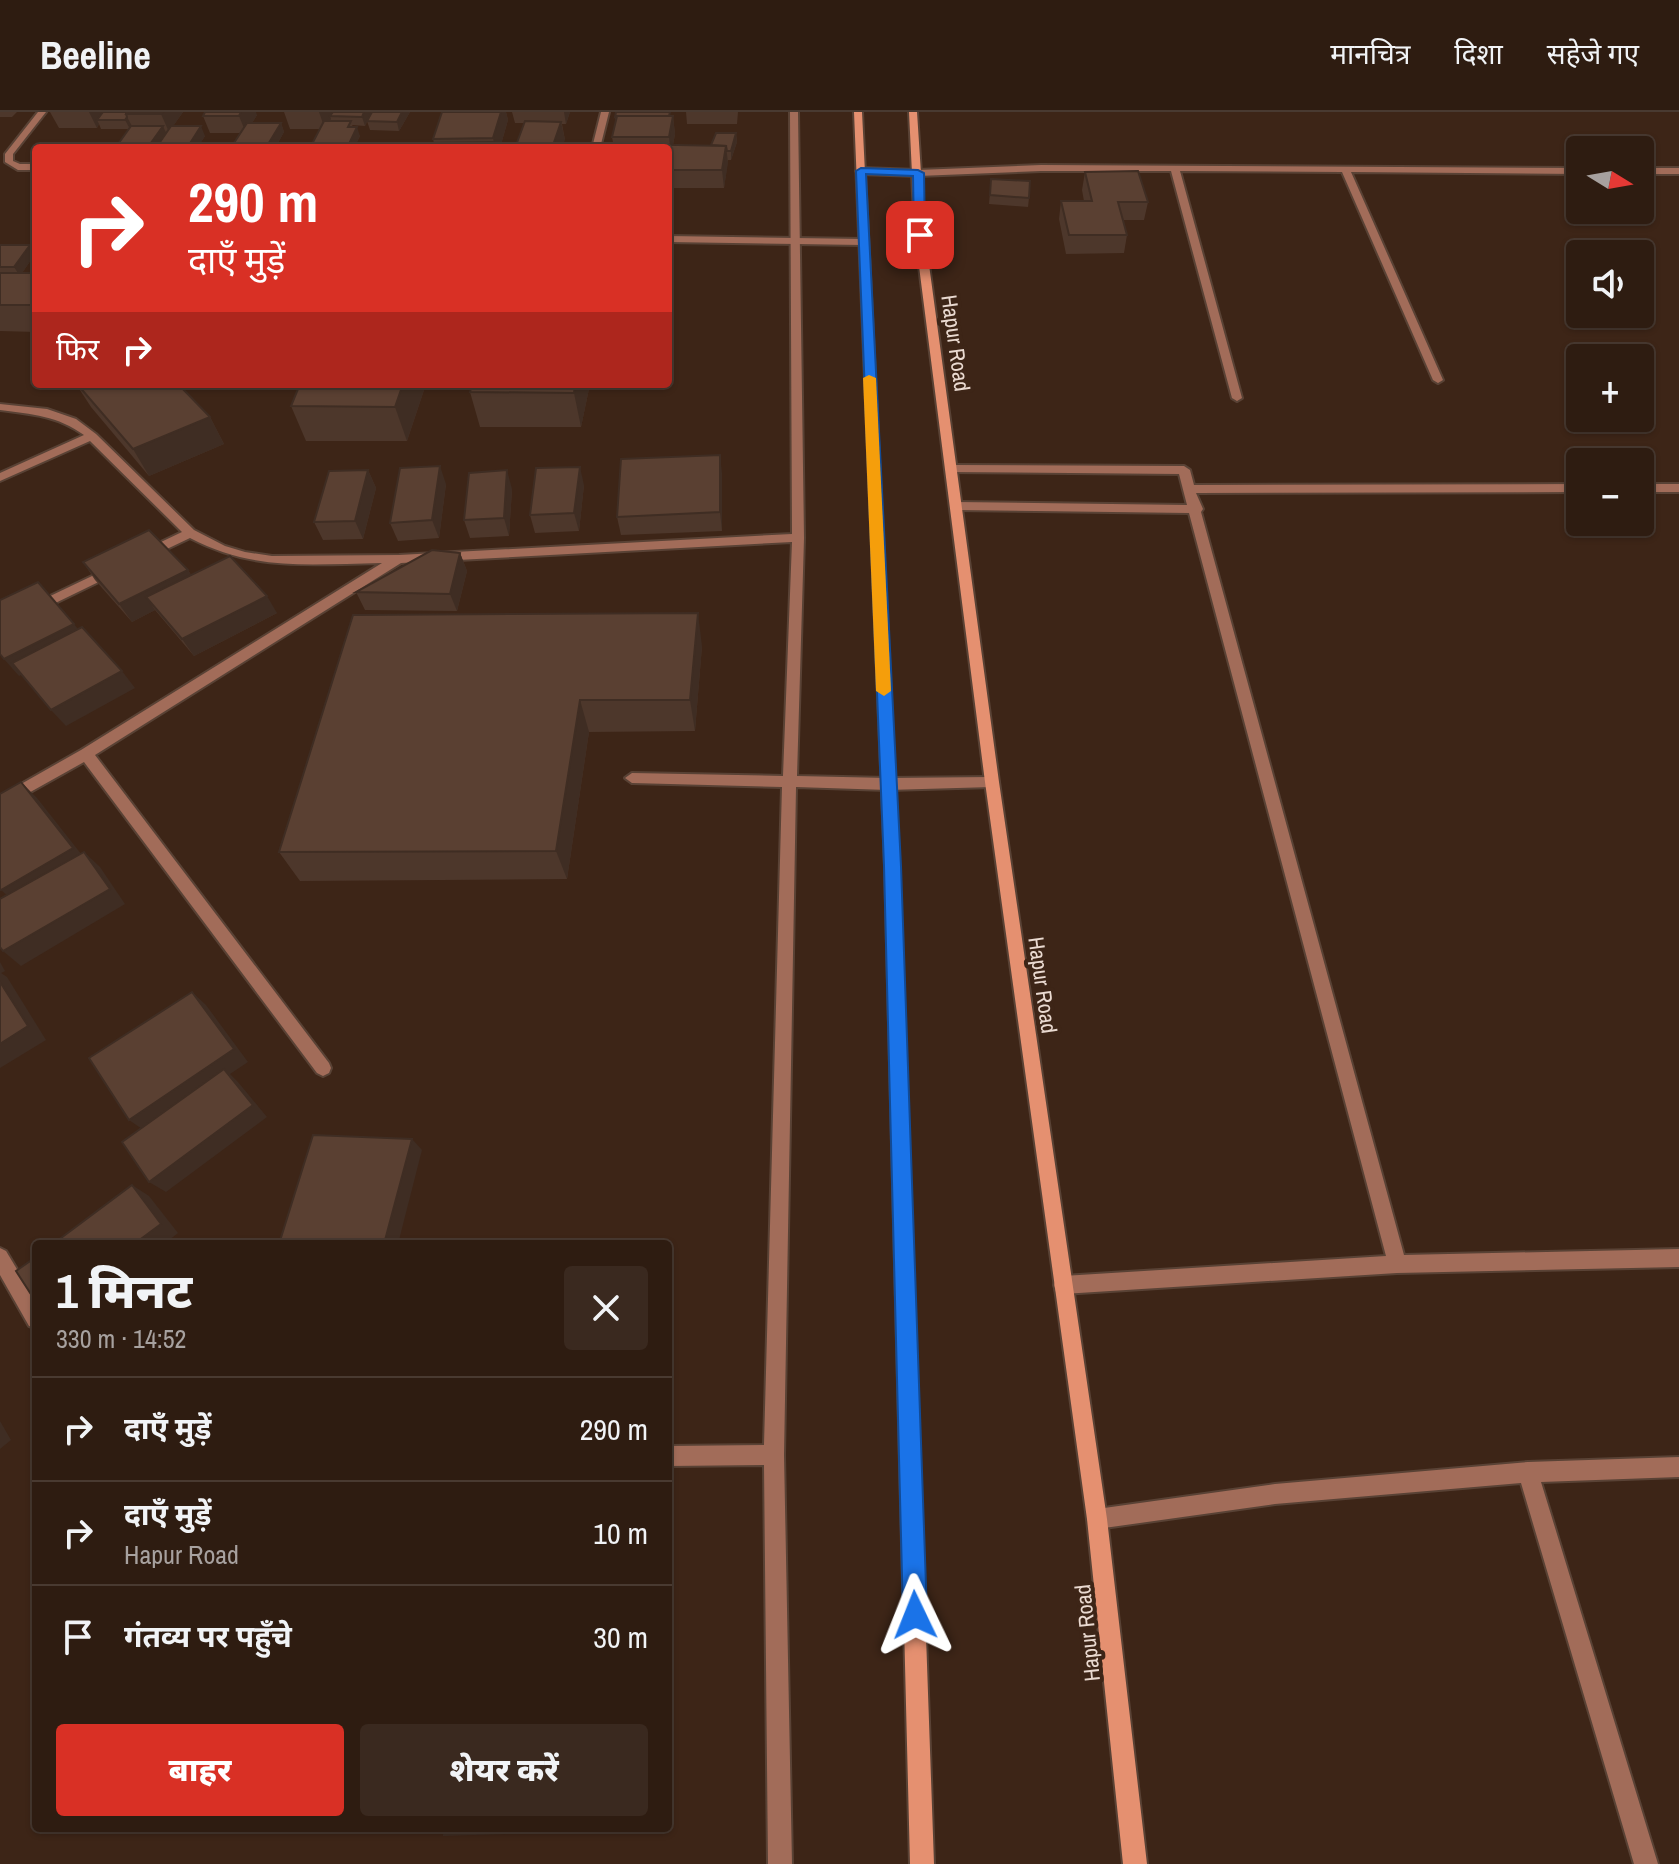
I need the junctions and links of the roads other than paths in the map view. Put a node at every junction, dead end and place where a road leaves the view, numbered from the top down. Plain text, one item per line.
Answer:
1 (42, 112) edge
2 (605, 112) edge
3 (794, 112) edge
4 (858, 112) edge
5 (913, 112) edge
6 (597, 144) edge
7 (32, 167) edge
8 (1345, 170) junction
9 (861, 171) junction
10 (1175, 171) junction
11 (1566, 171) edge
12 (1654, 171) edge
13 (1679, 171) edge
14 (918, 173) junction
15 (672, 239) edge
16 (793, 239) junction
17 (863, 242) junction
18 (1438, 380) dead end
19 (1237, 398) dead end
20 (0, 407) edge
21 (92, 436) junction
22 (951, 469) junction
23 (0, 477) edge
24 (1566, 488) edge
25 (1654, 488) edge
26 (1679, 488) edge
27 (1191, 489) junction
28 (956, 506) junction
29 (1197, 509) junction
30 (190, 533) junction
31 (798, 538) junction
32 (136, 559) edge
33 (399, 559) junction
34 (122, 566) edge
35 (0, 625) edge
36 (86, 754) junction
37 (632, 778) dead end
38 (789, 780) junction
39 (992, 782) junction
40 (888, 784) junction
41 (0, 803) edge
42 (323, 1068) dead end
43 (0, 1257) edge
44 (1679, 1258) edge
45 (1397, 1264) junction
46 (1063, 1285) junction
47 (32, 1312) edge
48 (774, 1455) junction
49 (672, 1456) edge
50 (1679, 1467) edge
51 (1528, 1472) junction
52 (1097, 1519) junction
53 (780, 1864) edge
54 (922, 1864) edge
55 (1135, 1864) edge
56 (1646, 1864) edge

1 - 7 street
2 - 6 street
3 - 16 street
4 - 9 main road
5 - 14 main road, Hapur Road
8 - 10 street
8 - 11 street
8 - 18 street
9 - 14 street
9 - 17 main road
10 - 14 street
10 - 19 street
12 - 13 street
14 - 22 main road, Hapur Road
15 - 16 street
16 - 17 street
16 - 31 street
17 - 40 main road
20 - 21 street
21 - 23 street
21 - 30 street
22 - 27 street
22 - 28 main road, Hapur Road
24 - 27 street
25 - 26 street
27 - 29 street
28 - 29 street
28 - 39 main road, Hapur Road
29 - 45 street
30 - 32 street
30 - 33 street
31 - 33 street
31 - 38 street
33 - 36 street
34 - 35 street
36 - 41 street
36 - 42 street
37 - 38 street
38 - 40 street
38 - 48 street
39 - 40 street
39 - 46 main road, Hapur Road
40 - 54 main road
43 - 47 street
44 - 45 street
45 - 46 street
46 - 52 main road, Hapur Road
48 - 49 street
48 - 53 street
50 - 51 street
51 - 52 street
51 - 56 street
52 - 55 main road, Hapur Road

